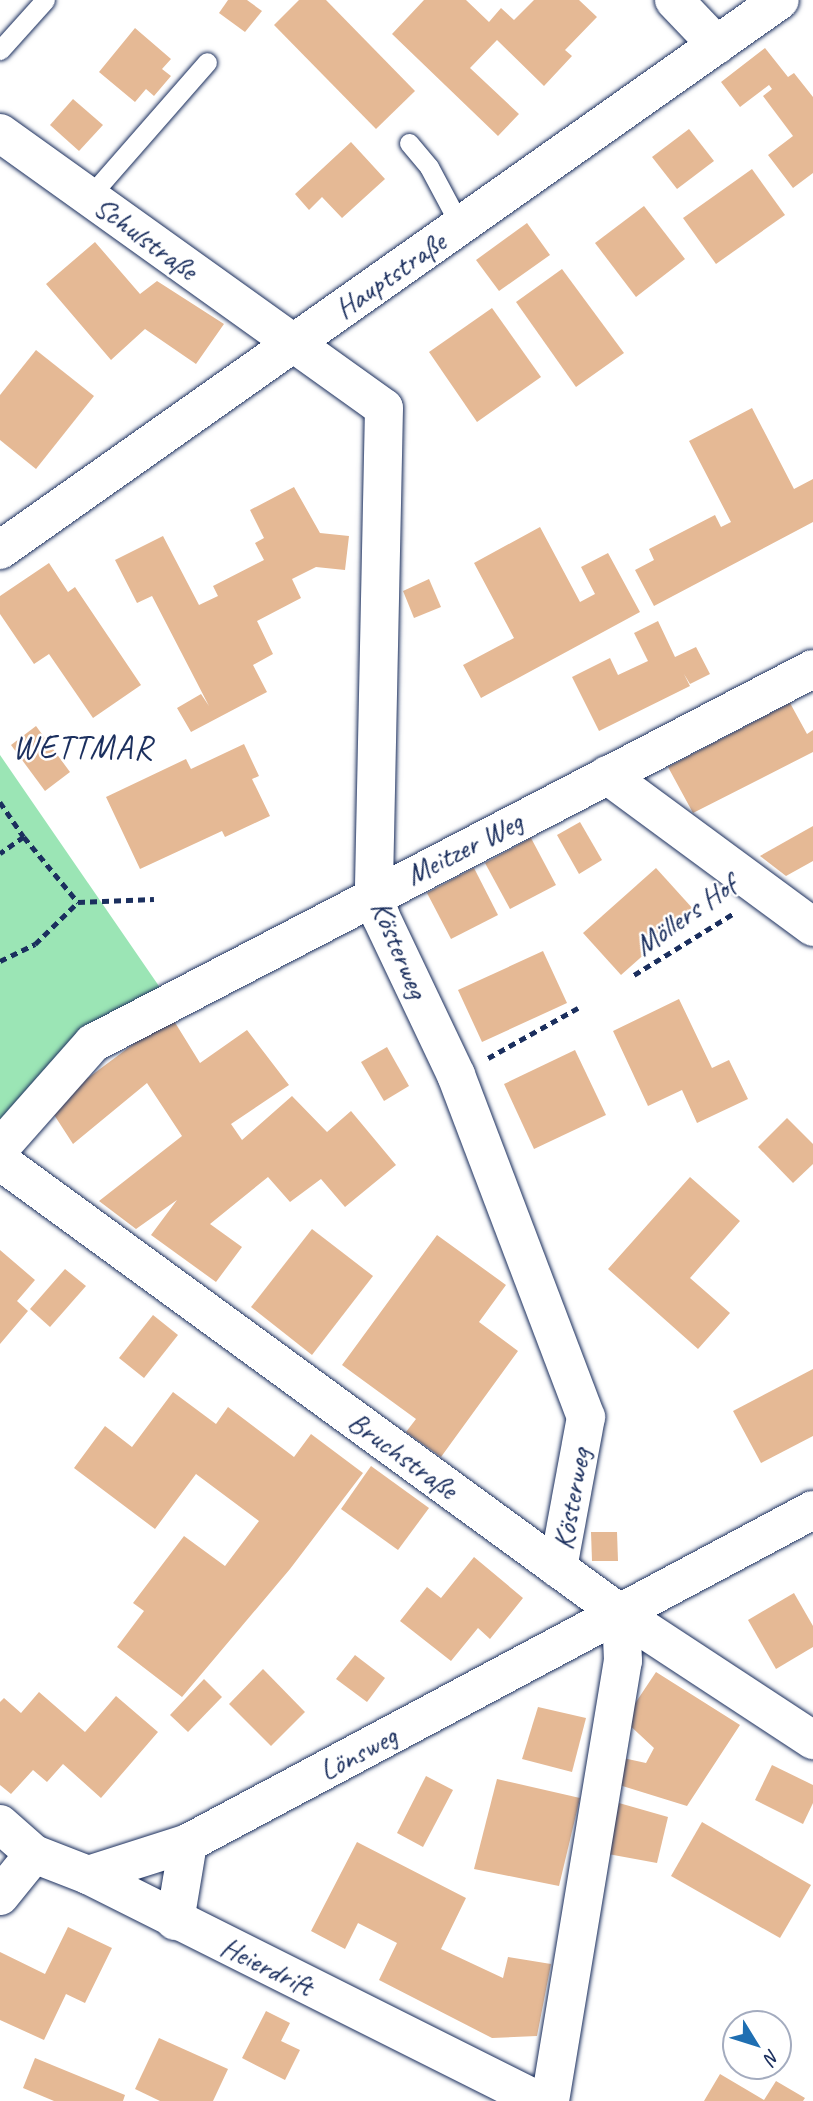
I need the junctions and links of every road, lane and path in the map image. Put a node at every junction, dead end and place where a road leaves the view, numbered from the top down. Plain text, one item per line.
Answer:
1 (45, 0) edge
2 (674, 0) edge
3 (780, 0) edge
4 (717, 45) junction
5 (0, 50) edge
6 (207, 62) dead end
7 (0, 133) edge
8 (409, 143) dead end
9 (89, 197) junction
10 (460, 225) junction
11 (292, 345) junction
12 (0, 550) edge
13 (813, 669) edge
14 (607, 775) junction
15 (0, 802) edge
16 (24, 837) junction
17 (0, 854) edge
18 (760, 888) junction
19 (374, 894) junction
20 (154, 899) dead end
21 (78, 902) junction
22 (813, 927) edge
23 (0, 961) edge
24 (634, 975) dead end
25 (578, 1008) dead end
26 (456, 1075) junction
27 (0, 1148) edge
28 (0, 1161) edge
29 (813, 1510) edge
30 (558, 1568) junction
31 (621, 1614) junction
32 (813, 1740) edge
33 (0, 1824) edge
34 (188, 1843) junction
35 (34, 1854) junction
36 (88, 1875) junction
37 (0, 1896) edge
38 (175, 1921) junction
39 (539, 2101) edge
40 (550, 2101) edge

1 - 5 lane
2 - 4 street
3 - 4 street, Hauptstraße
4 - 10 street, Hauptstraße
6 - 9 lane
7 - 9 street, Schulstraße
8 - 10 lane
9 - 11 street, Schulstraße
10 - 11 street, Hauptstraße
11 - 12 street, Hauptstraße
11 - 19 street, Kösterweg
13 - 14 street, Meitzer Weg
14 - 18 street
14 - 19 street, Meitzer Weg
15 - 16 path
16 - 17 path
16 - 21 path
18 - 22 street
18 - 24 path, Möllers Hof
19 - 26 street, Kösterweg
19 - 27 street, Meitzer Weg
20 - 21 path
21 - 23 path
25 - 26 path
26 - 30 street, Kösterweg
28 - 30 street, Bruchstraße
29 - 31 street, Lönsweg
30 - 31 street, Bruchstraße
31 - 32 street, Bruchstraße
31 - 34 street, Lönsweg
31 - 40 street
33 - 35 street, Heierdrift
34 - 36 street, Lönsweg
34 - 38 street
35 - 36 street, Heierdrift
35 - 37 street
36 - 38 street, Heierdrift
38 - 39 street, Heierdrift

